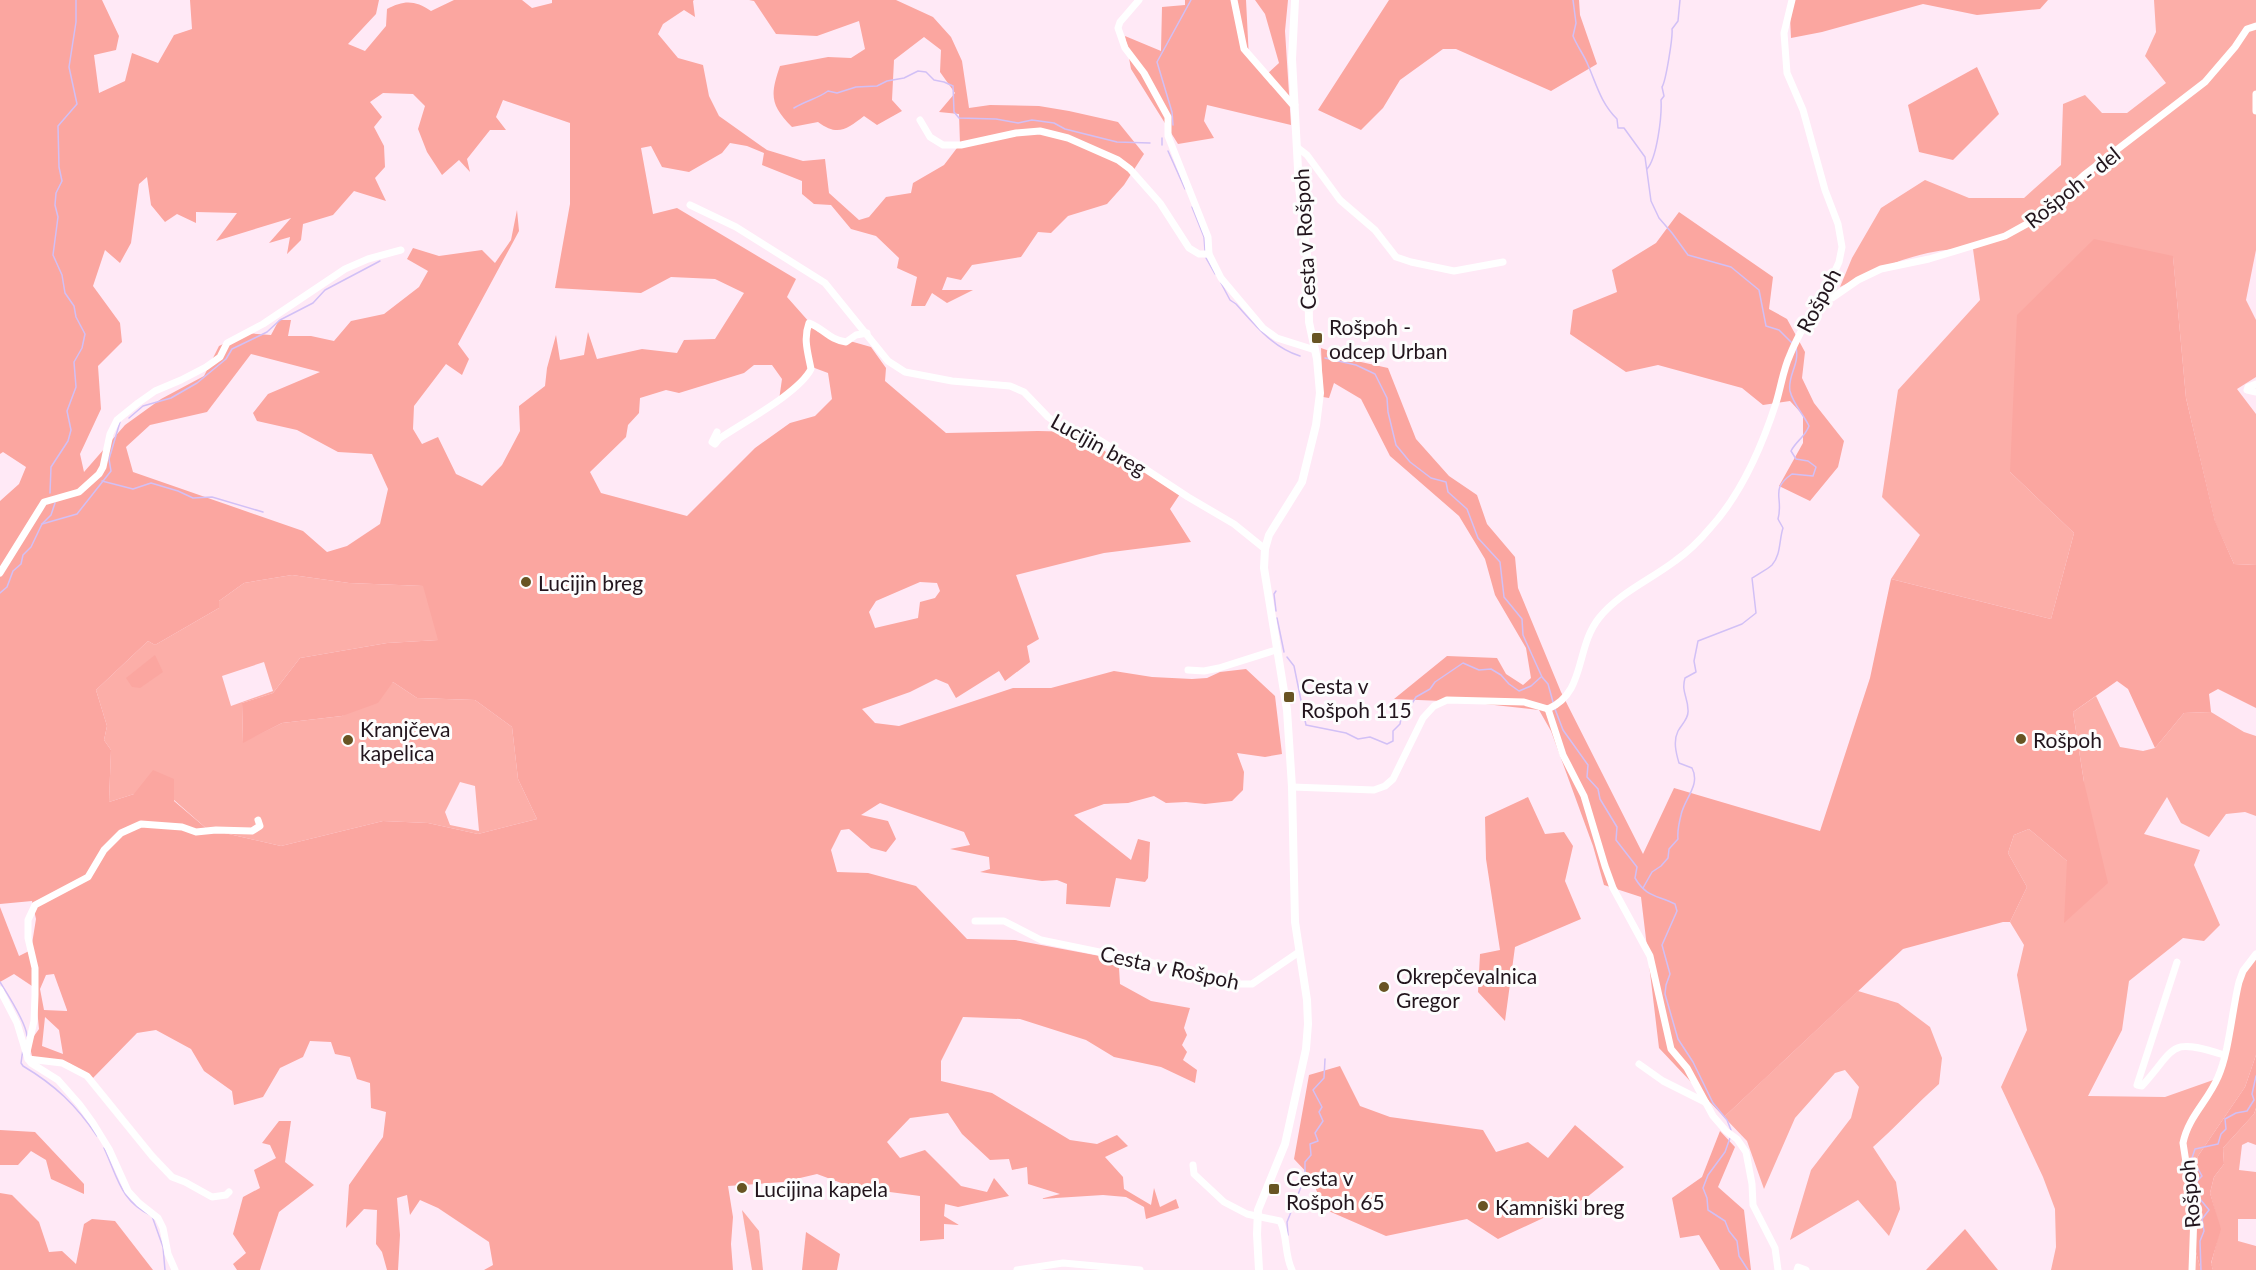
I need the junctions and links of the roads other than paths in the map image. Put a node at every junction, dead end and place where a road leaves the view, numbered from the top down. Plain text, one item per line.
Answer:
1 (1139, 0) edge
2 (1234, 0) edge
3 (1295, 0) edge
4 (1792, 0) edge
5 (2256, 26) edge
6 (2256, 94) edge
7 (1295, 105) junction
8 (2256, 111) edge
9 (920, 120) dead end
10 (1298, 148) junction
11 (690, 205) dead end
12 (401, 250) dead end
13 (1209, 254) junction
14 (1503, 262) dead end
15 (1819, 302) junction
16 (867, 333) junction
17 (1315, 350) junction
18 (2256, 384) edge
19 (2256, 392) edge
20 (717, 432) dead end
21 (1265, 549) junction
22 (0, 573) edge
23 (1276, 650) junction
24 (1188, 670) dead end
25 (1553, 707) junction
26 (1292, 787) junction
27 (258, 820) dead end
28 (975, 921) dead end
29 (1299, 952) junction
30 (2256, 954) edge
31 (2177, 962) dead end
32 (0, 990) edge
33 (25, 1050) junction
34 (2224, 1055) junction
35 (1639, 1064) dead end
36 (1705, 1102) junction
37 (1193, 1164) dead end
38 (229, 1192) dead end
39 (1258, 1216) junction
40 (175, 1270) edge
41 (1017, 1270) edge
42 (1140, 1270) edge
43 (1260, 1270) edge
44 (1292, 1270) edge
45 (1778, 1270) edge
46 (1797, 1270) edge
47 (1806, 1270) edge
48 (2192, 1270) edge

1 - 13 street
2 - 7 street
3 - 7 street, Cesta v Rošpoh
4 - 15 street, Rošpoh
5 - 15 street, Rošpoh - del
6 - 8 street
7 - 10 street, Cesta v Rošpoh
9 - 13 street
10 - 14 street
10 - 17 street, Cesta v Rošpoh
11 - 16 street, Lucijin breg
12 - 22 street
13 - 17 street
15 - 25 street, Rošpoh
16 - 20 street
16 - 21 street, Lucijin breg
17 - 21 street, Cesta v Rošpoh
18 - 19 street
21 - 23 street, Cesta v Rošpoh
23 - 24 street
23 - 26 street, Cesta v Rošpoh
25 - 26 street
25 - 36 street
26 - 29 street, Cesta v Rošpoh
27 - 33 street
28 - 29 street, Cesta v Rošpoh
29 - 39 street, Cesta v Rošpoh
30 - 34 street, Rošpoh
31 - 34 street
32 - 33 street
33 - 38 street
33 - 40 street
34 - 48 street, Rošpoh
35 - 36 street
36 - 45 street
37 - 39 street
39 - 43 street, Cesta v Rošpoh
39 - 44 street
41 - 42 street
46 - 47 street

